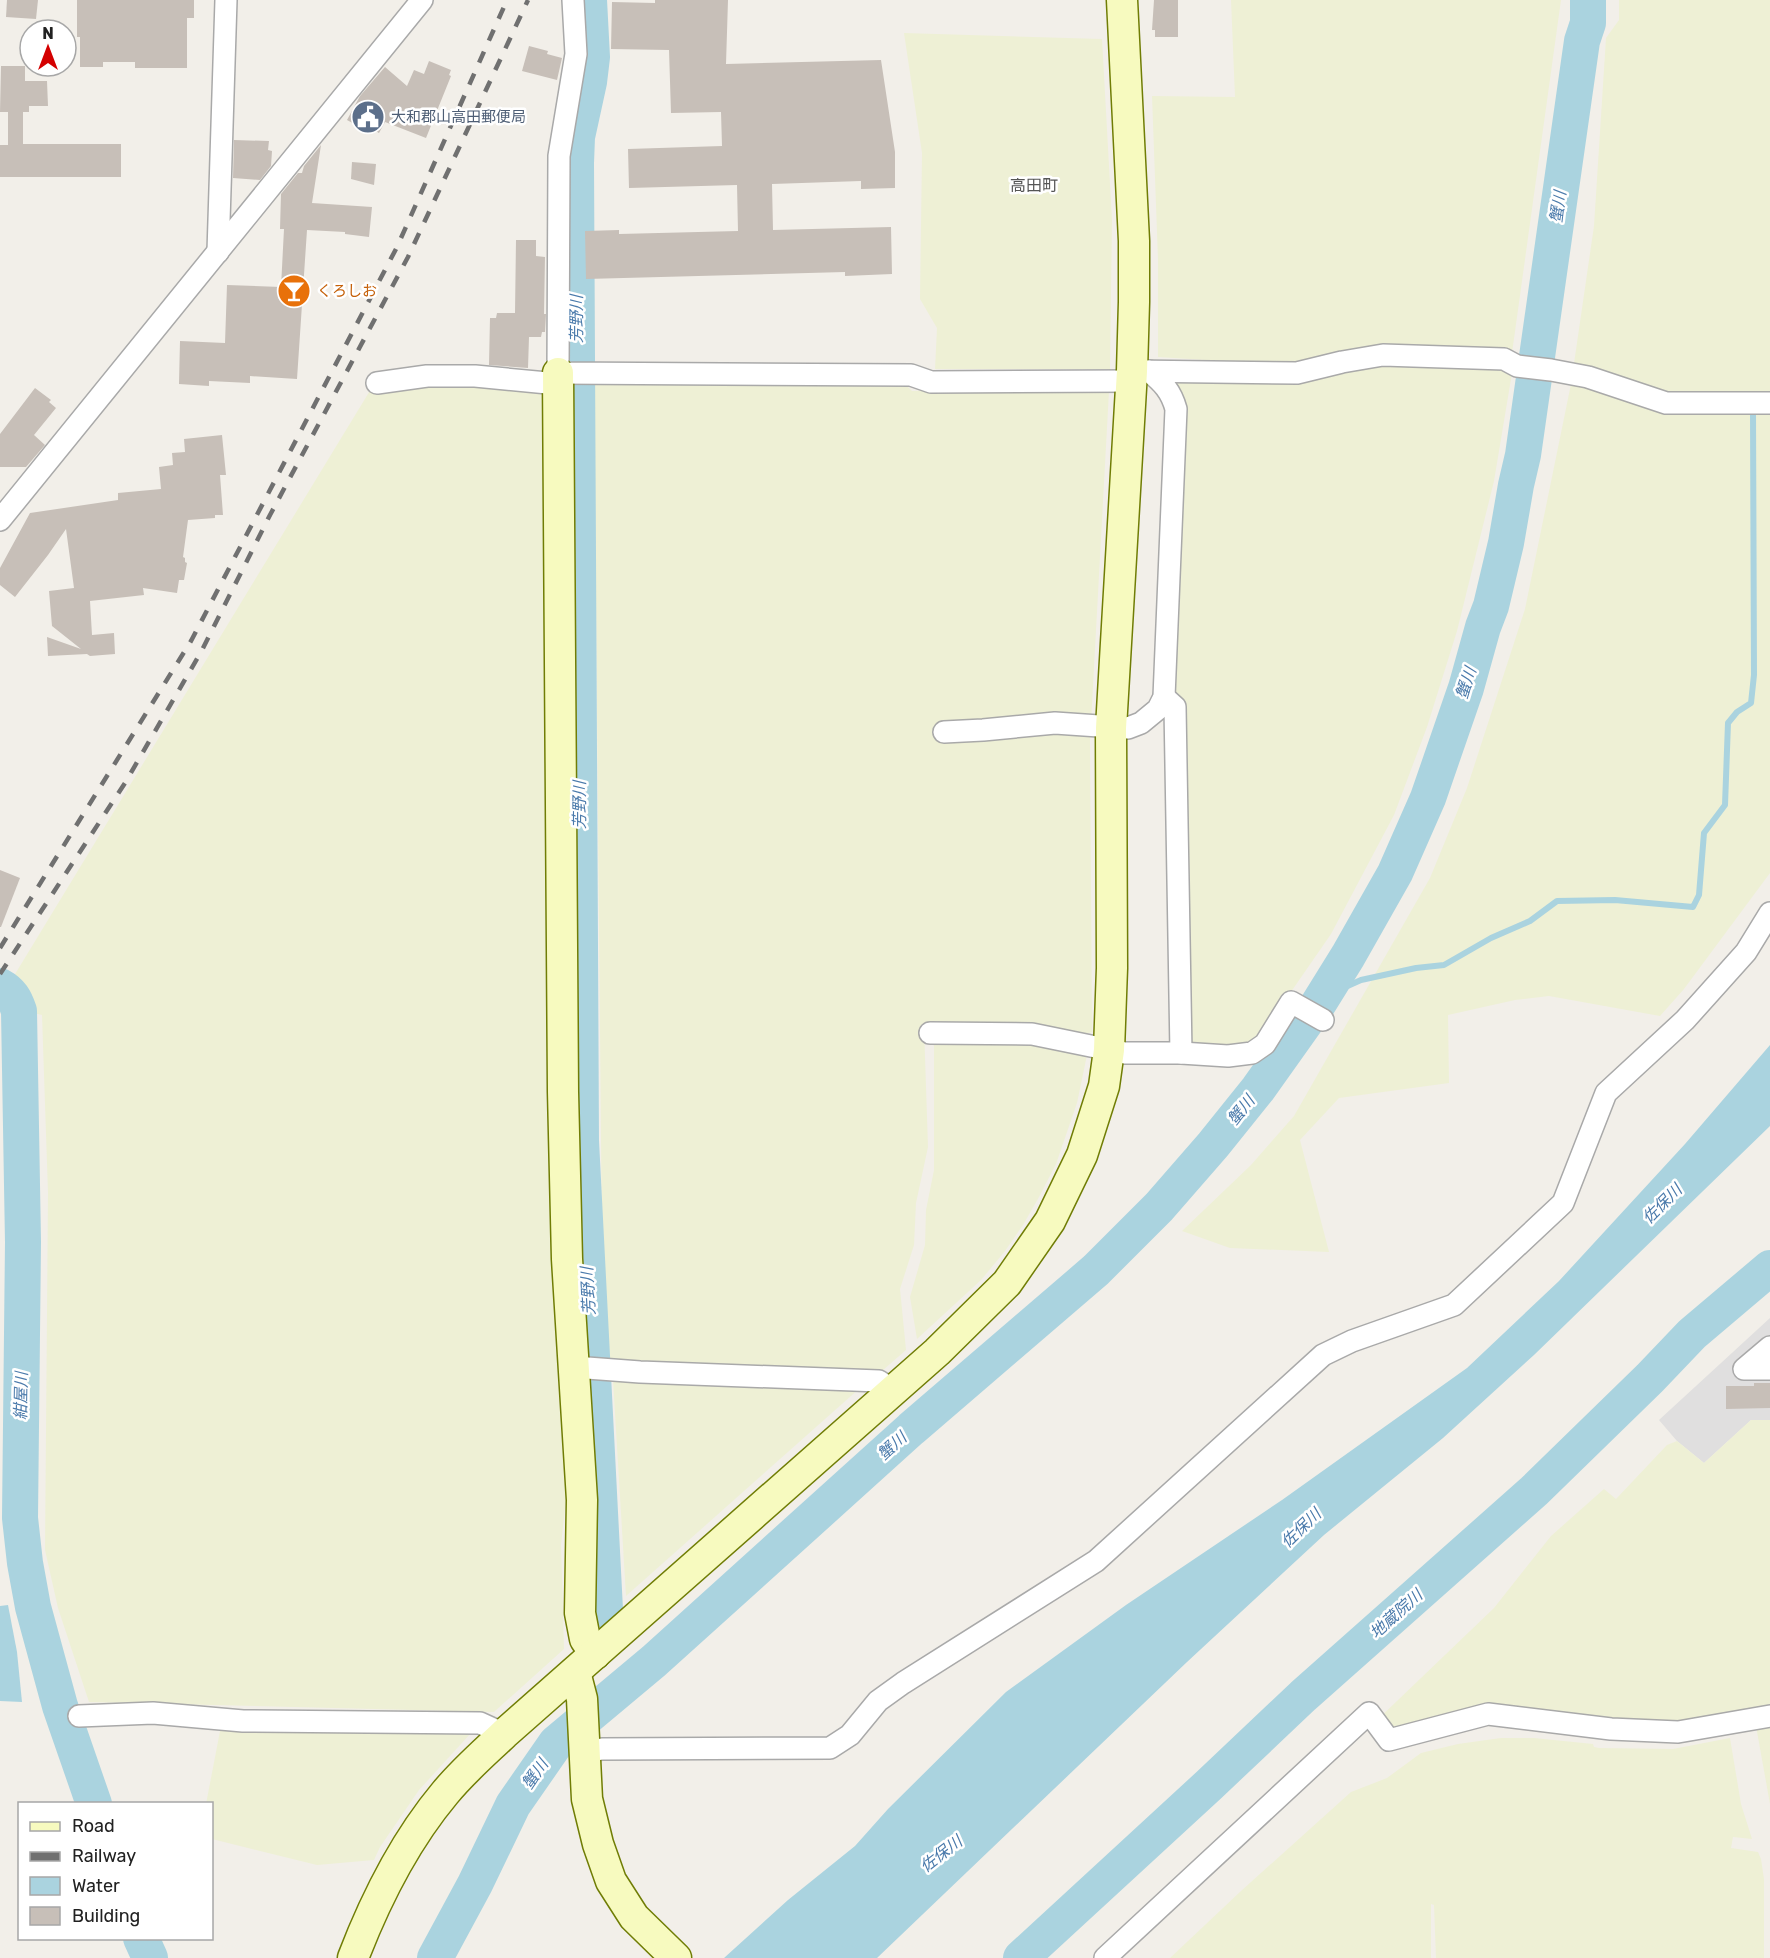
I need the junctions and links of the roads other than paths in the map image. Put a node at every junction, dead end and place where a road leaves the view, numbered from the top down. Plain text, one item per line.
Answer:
1 (226, 0) edge
2 (422, 0) edge
3 (573, 0) edge
4 (1122, 0) edge
5 (218, 252) junction
6 (1138, 374) junction
7 (568, 377) junction
8 (377, 383) dead end
9 (1770, 404) edge
10 (0, 520) edge
11 (1164, 697) junction
12 (1111, 729) junction
13 (944, 732) dead end
14 (1770, 913) edge
15 (1323, 1020) dead end
16 (930, 1033) dead end
17 (1109, 1050) junction
18 (1181, 1053) junction
19 (1770, 1347) edge
20 (574, 1367) junction
21 (1770, 1369) edge
22 (893, 1390) junction
23 (584, 1675) junction
24 (79, 1716) dead end
25 (1770, 1716) edge
26 (504, 1734) junction
27 (586, 1750) junction
28 (353, 1958) edge
29 (676, 1958) edge
30 (1105, 1958) edge

1 - 5 street
2 - 5 street
3 - 7 street
4 - 6 street
5 - 10 street
6 - 7 street
6 - 9 street
6 - 11 street
6 - 12 street
7 - 8 street
7 - 20 street
11 - 12 street
11 - 18 street
12 - 13 street
12 - 17 street
14 - 27 street
15 - 18 street
16 - 17 street
17 - 18 street
17 - 22 street
19 - 21 street
20 - 22 street
20 - 23 street
22 - 23 street
23 - 26 street
23 - 27 street
24 - 26 street
25 - 30 street
26 - 28 street
27 - 29 street

